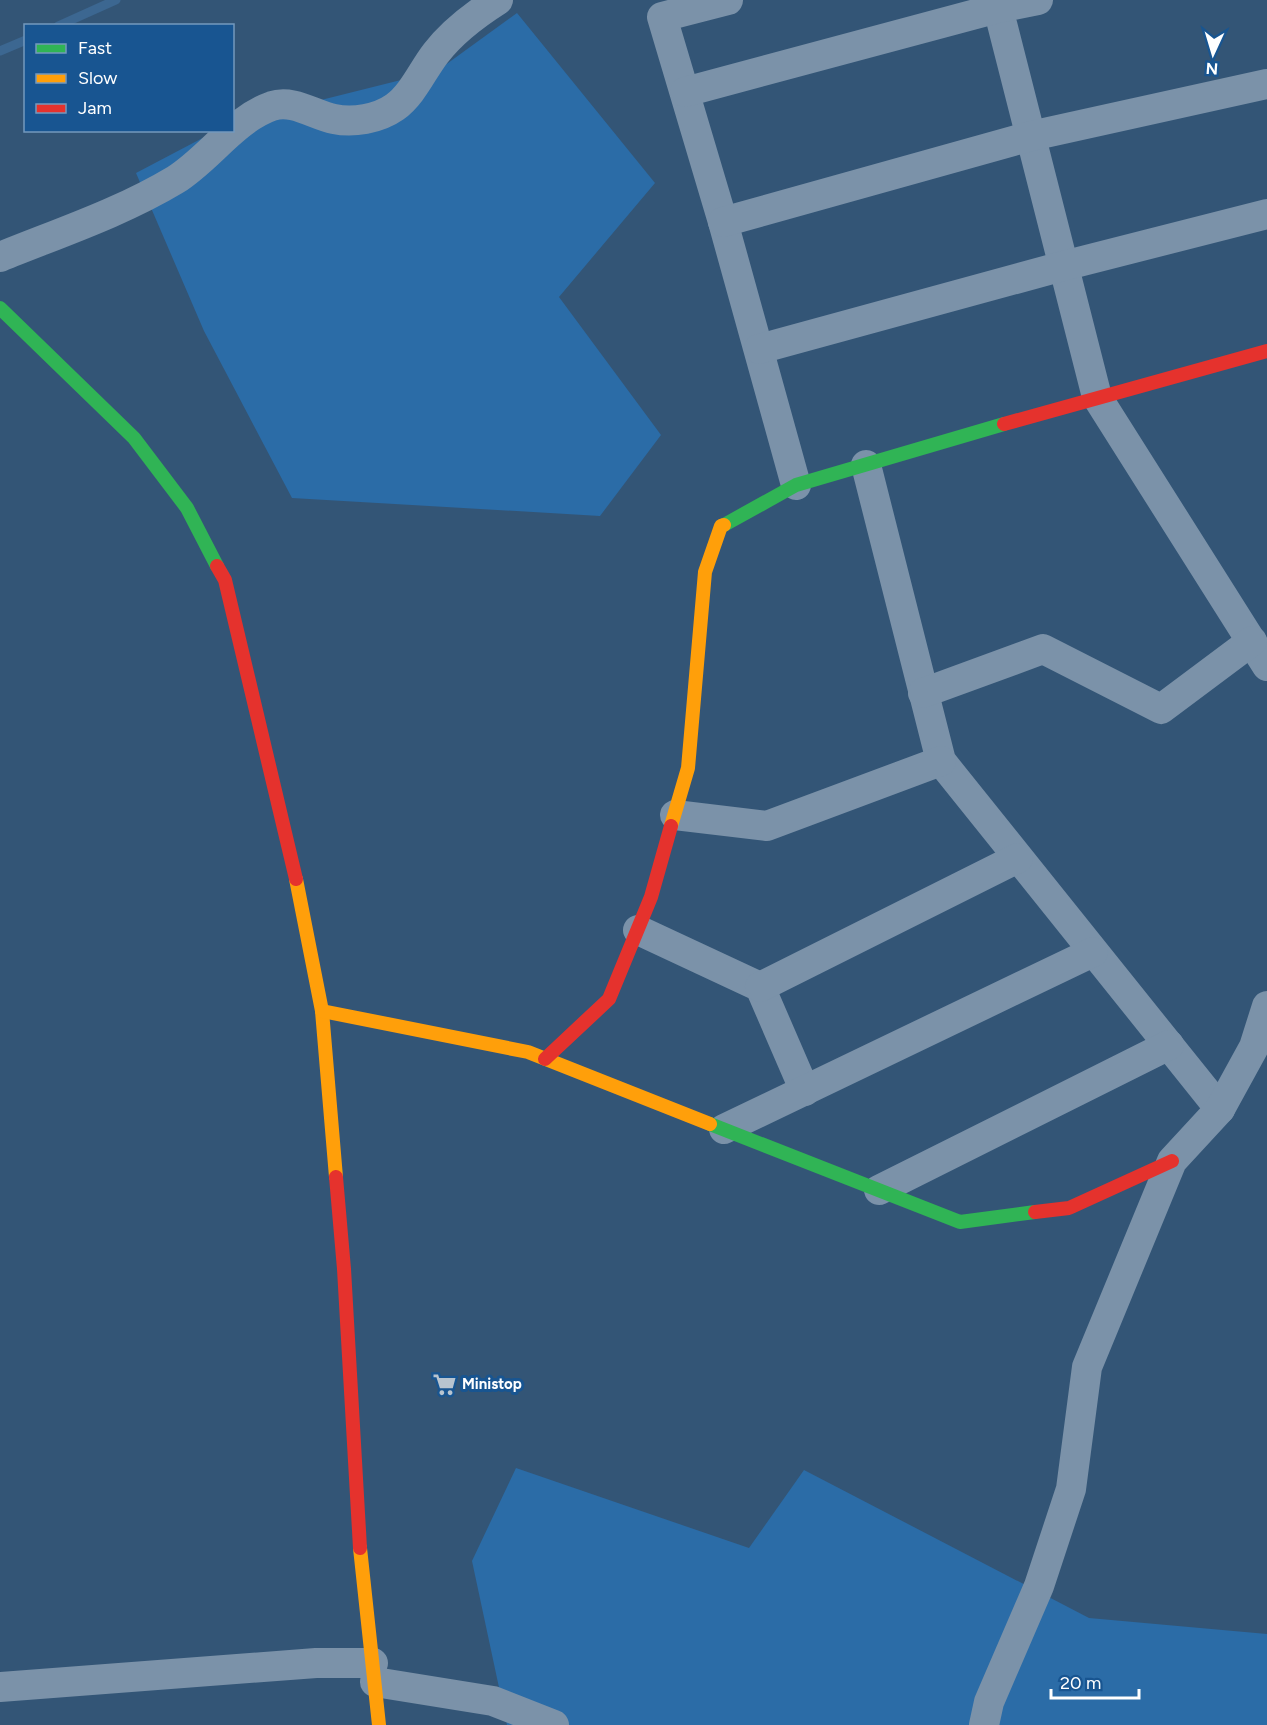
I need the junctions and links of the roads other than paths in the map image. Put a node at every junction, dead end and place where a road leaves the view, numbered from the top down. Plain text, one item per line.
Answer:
1 (498, 0) edge
2 (728, 0) edge
3 (1038, 0) edge
4 (997, 4) edge
5 (1267, 84) edge
6 (685, 92) junction
7 (234, 130) edge
8 (232, 132) edge
9 (1031, 136) junction
10 (1267, 214) edge
11 (723, 222) junction
12 (0, 257) edge
13 (1063, 266) junction
14 (0, 308) edge
15 (759, 349) junction
16 (1267, 351) edge
17 (1097, 397) junction
18 (866, 465) junction
19 (796, 485) junction
20 (1259, 654) edge
21 (923, 693) junction
22 (941, 761) junction
23 (675, 815) junction
24 (1018, 858) junction
25 (638, 930) junction
26 (1093, 952) junction
27 (760, 987) junction
28 (1267, 1006) edge
29 (322, 1011) junction
30 (1169, 1045) junction
31 (545, 1059) junction
32 (805, 1091) junction
33 (1220, 1109) junction
34 (724, 1130) junction
35 (1172, 1161) junction
36 (879, 1190) junction
37 (374, 1672) junction
38 (0, 1687) edge
39 (379, 1725) edge
40 (554, 1725) edge
41 (984, 1725) edge

1 - 7 street
2 - 6 street
3 - 4 street
4 - 6 street
4 - 9 street
5 - 9 street
6 - 11 street
8 - 12 street
9 - 11 street
9 - 13 street
10 - 13 street
11 - 15 street
13 - 15 street
13 - 17 street
14 - 29 street
15 - 19 street
16 - 17 street
17 - 18 street
17 - 20 street
18 - 19 street
18 - 21 street
19 - 23 street
20 - 21 street
21 - 22 street
22 - 23 street
22 - 24 street
23 - 25 street
24 - 26 street
24 - 27 street
25 - 27 street
25 - 31 street
26 - 30 street
26 - 32 street
27 - 32 street
28 - 33 street
29 - 31 street
29 - 37 street
30 - 33 street
30 - 36 street
31 - 34 street
32 - 34 street
33 - 35 street
34 - 36 street
35 - 36 street
35 - 41 street
37 - 38 street
37 - 39 street
37 - 40 street

